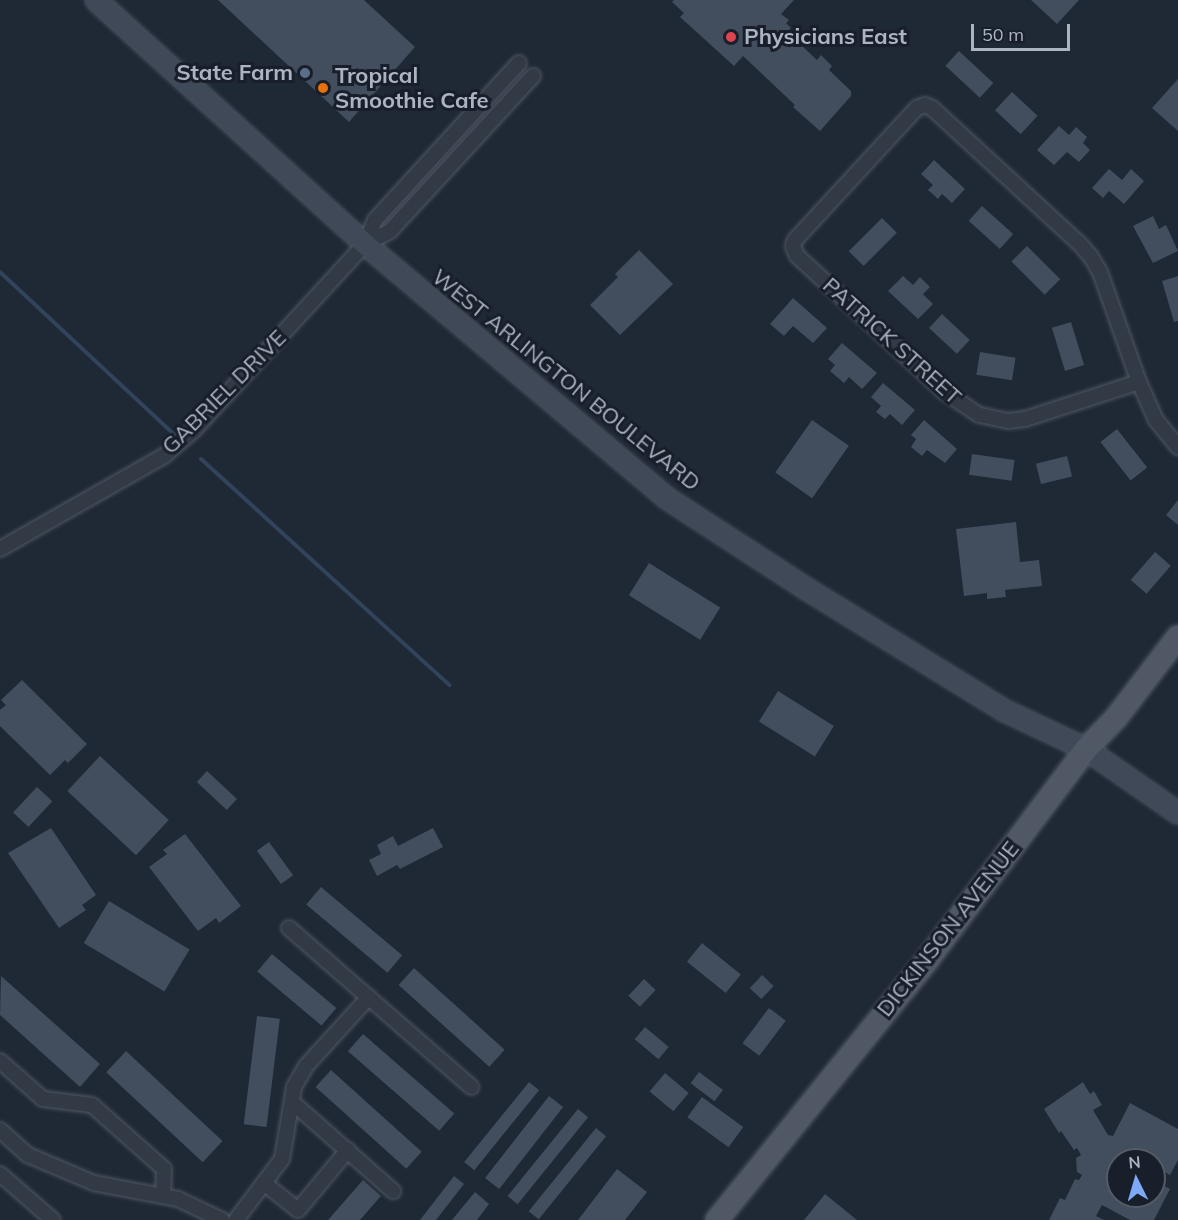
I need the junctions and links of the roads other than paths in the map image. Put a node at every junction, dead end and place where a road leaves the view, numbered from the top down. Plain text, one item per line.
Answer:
1 (96, 0) edge
2 (519, 63) dead end
3 (533, 76) dead end
4 (365, 244) junction
5 (1139, 382) junction
6 (1178, 447) edge
7 (0, 549) edge
8 (1178, 637) edge
9 (1086, 749) junction
10 (1178, 813) edge
11 (289, 928) dead end
12 (369, 997) junction
13 (0, 1061) edge
14 (471, 1087) dead end
15 (292, 1102) junction
16 (0, 1130) edge
17 (348, 1150) junction
18 (0, 1174) edge
19 (264, 1183) junction
20 (393, 1191) dead end
21 (163, 1195) junction
22 (52, 1220) edge
23 (222, 1220) edge
24 (236, 1220) edge
25 (717, 1220) edge

1 - 4 main road, WEST ARLINGTON BOULEVARD
2 - 4 street
3 - 4 street
4 - 7 street, GABRIEL DRIVE
4 - 9 main road, WEST ARLINGTON BOULEVARD
5 - 5 street, PATRICK STREET
5 - 6 street
8 - 9 main road, DICKINSON AVENUE
9 - 10 main road, WEST ARLINGTON BOULEVARD
9 - 25 main road, DICKINSON AVENUE
11 - 12 street
12 - 14 street
12 - 15 street
13 - 21 street
15 - 17 street
15 - 19 street
16 - 21 street
17 - 19 street
17 - 20 street
18 - 22 street
19 - 24 street
21 - 23 street

